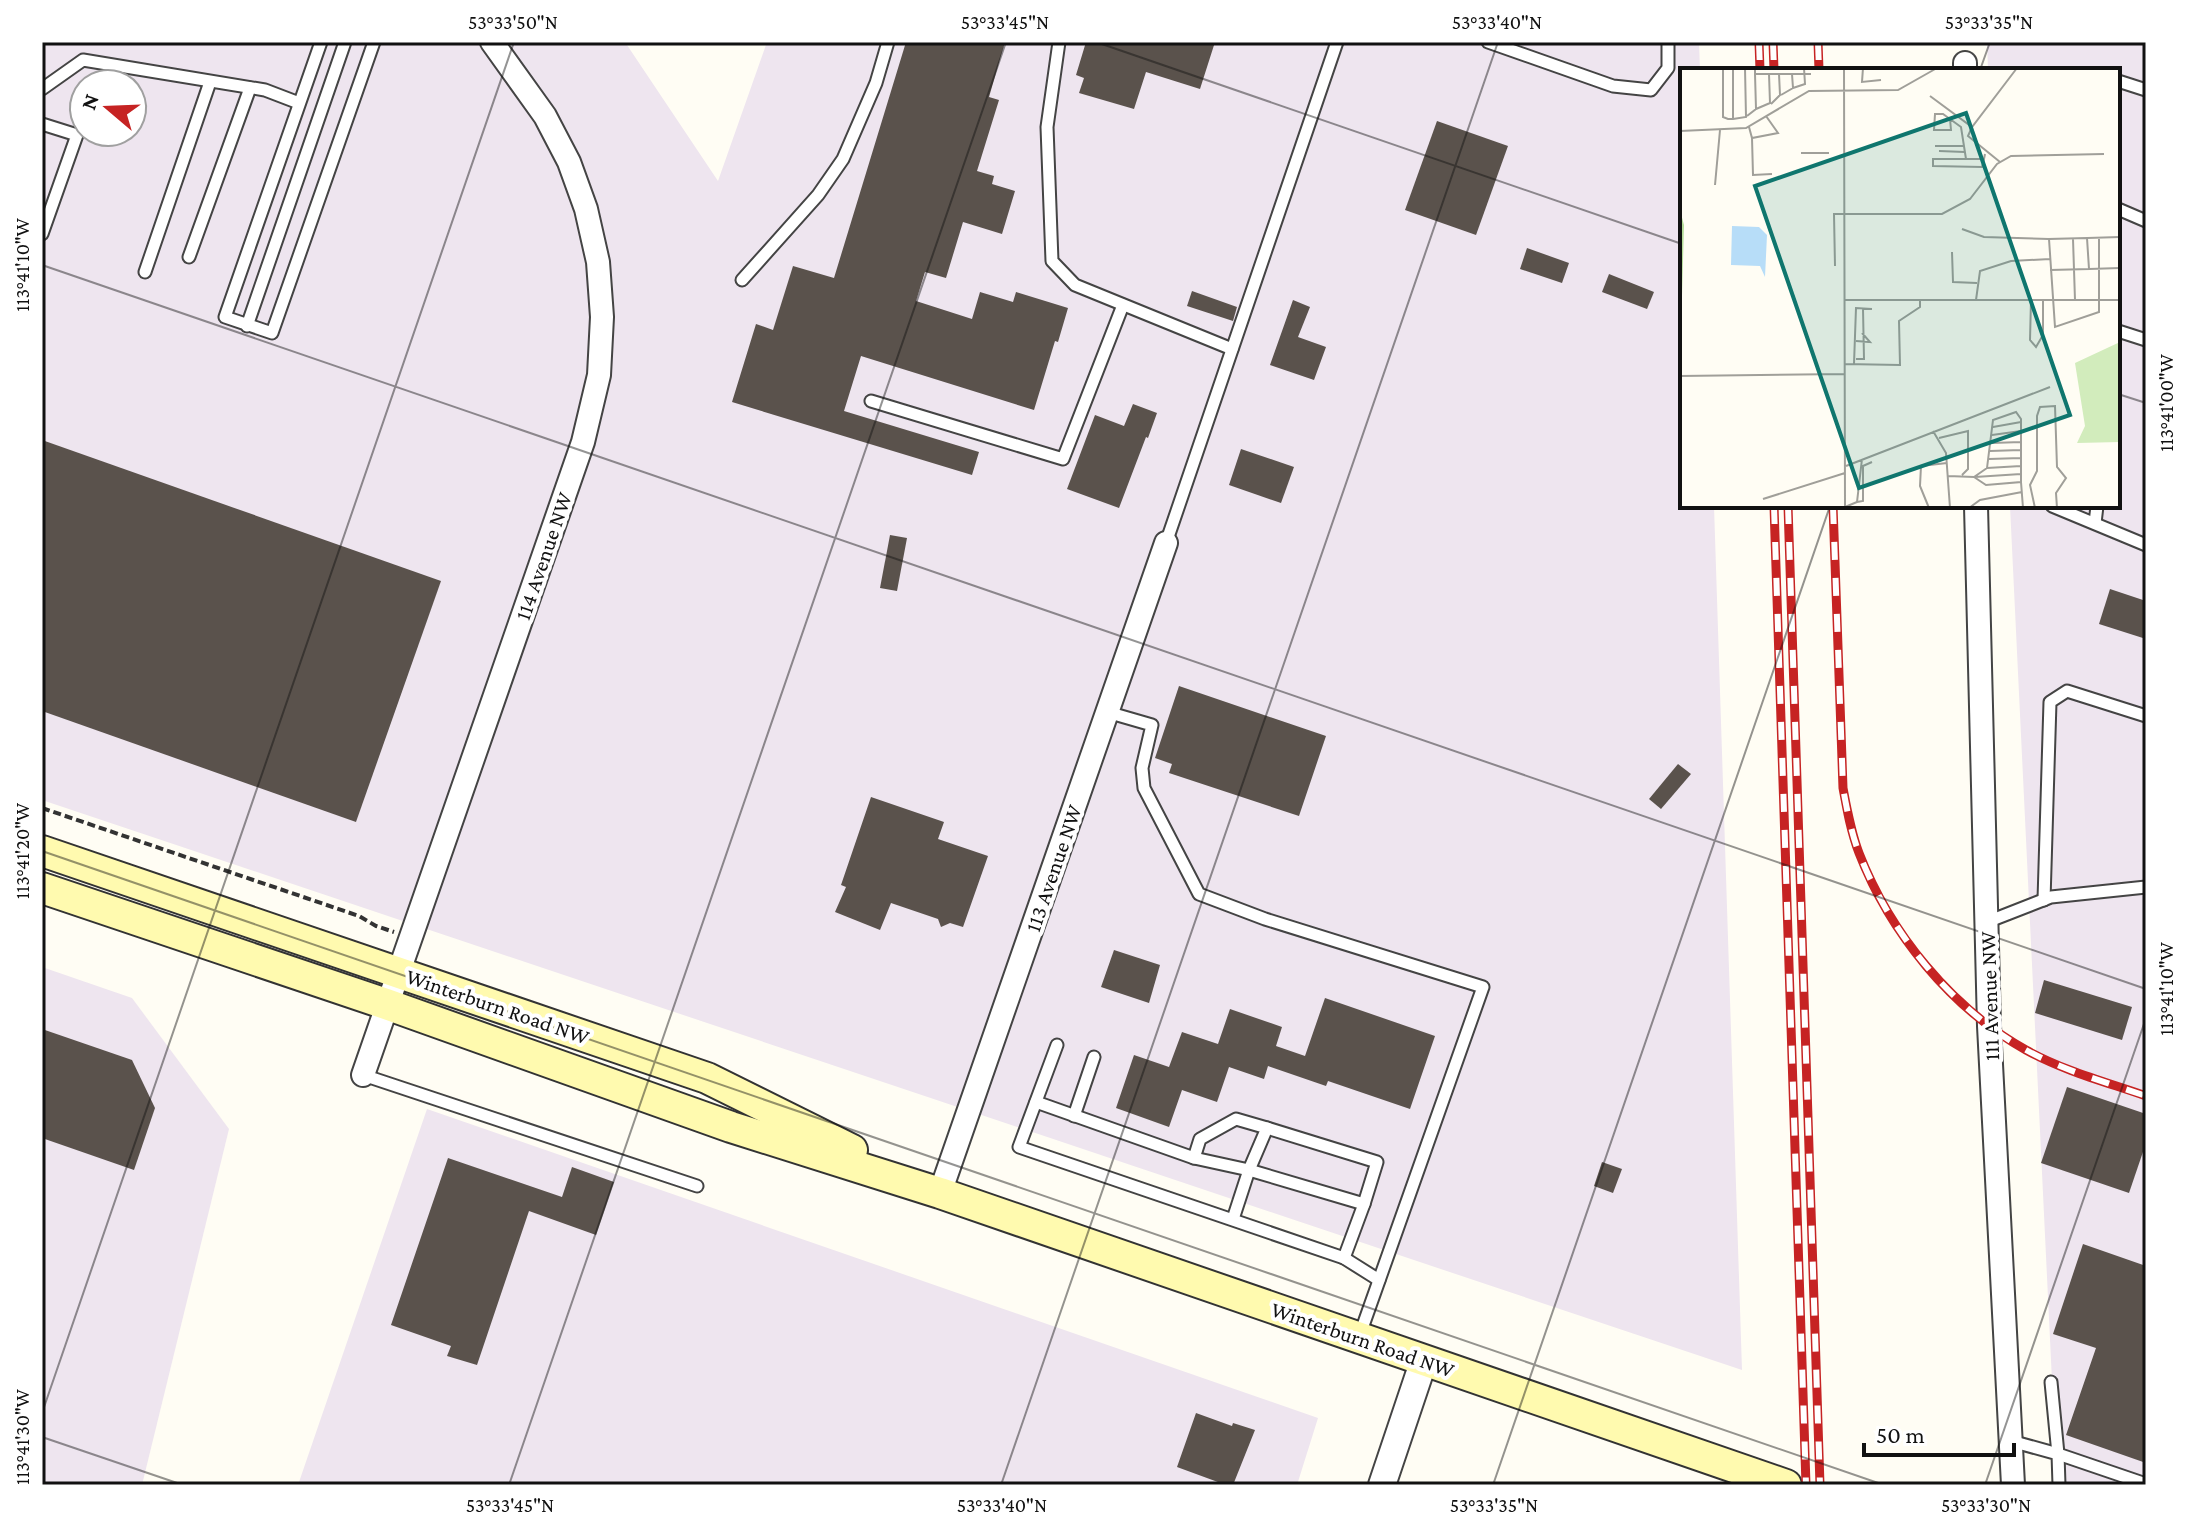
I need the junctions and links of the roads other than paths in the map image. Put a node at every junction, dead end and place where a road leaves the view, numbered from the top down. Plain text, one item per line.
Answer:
1 (321, 42) edge
2 (345, 42) edge
3 (374, 42) edge
4 (492, 42) edge
5 (888, 42) edge
6 (1059, 42) edge
7 (1337, 42) edge
8 (1488, 42) edge
9 (1668, 42) edge
10 (210, 82) junction
11 (2120, 82) edge
12 (250, 88) junction
13 (42, 89) edge
14 (2146, 90) edge
15 (299, 103) junction
16 (42, 124) edge
17 (2120, 210) edge
18 (2146, 221) edge
19 (42, 234) edge
20 (189, 257) dead end
21 (145, 272) dead end
22 (742, 280) dead end
23 (1123, 305) junction
24 (247, 326) junction
25 (2120, 335) edge
26 (2146, 340) edge
27 (1232, 349) junction
28 (871, 401) dead end
29 (1976, 508) edge
30 (2057, 508) edge
31 (2097, 508) edge
32 (2095, 523) junction
33 (1166, 543) joint
34 (2146, 543) edge
35 (1107, 712) junction
36 (2146, 716) edge
37 (42, 851) edge
38 (2146, 887) edge
39 (42, 888) edge
40 (2044, 900) junction
41 (1987, 922) junction
42 (399, 972) junction
43 (386, 1004) junction
44 (1057, 1045) dead end
45 (1094, 1057) dead end
46 (363, 1075) joint
47 (1036, 1102) junction
48 (1074, 1116) junction
49 (1267, 1128) junction
50 (1194, 1158) junction
51 (1249, 1170) junction
52 (697, 1186) dead end
53 (940, 1193) junction
54 (1364, 1204) junction
55 (1233, 1219) junction
56 (1344, 1258) junction
57 (1379, 1280) junction
58 (1359, 1337) junction
59 (1424, 1360) junction
60 (2051, 1382) dead end
61 (2011, 1441) junction
62 (2058, 1454) junction
63 (2146, 1484) edge
64 (1382, 1485) edge
65 (1786, 1485) edge
66 (2013, 1485) edge
67 (2059, 1485) edge

1 - 15 lane
2 - 24 lane
3 - 24 lane
4 - 42 street, 114 Avenue NW
5 - 22 lane
6 - 23 lane
7 - 27 lane
8 - 9 lane
10 - 12 lane
10 - 13 lane
10 - 21 lane
11 - 14 lane
12 - 15 lane
12 - 20 lane
15 - 24 lane
16 - 19 lane
17 - 18 lane
23 - 27 lane
23 - 28 lane
25 - 26 lane
27 - 33 lane
29 - 41 street, 111 Avenue NW
30 - 32 lane
31 - 32 lane
32 - 34 lane
33 - 35 street, 113 Avenue NW
35 - 53 street, 113 Avenue NW
35 - 57 lane
36 - 40 lane
37 - 42 main road, Winterburn Road NW
38 - 40 lane
39 - 43 main road, Winterburn Road NW
40 - 41 lane
41 - 61 street, 111 Avenue NW
42 - 43 street, 114 Avenue NW
42 - 53 main road, Winterburn Road NW
43 - 46 street, 114 Avenue NW
43 - 53 main road, Winterburn Road NW
44 - 47 lane
45 - 48 lane
46 - 52 lane
47 - 48 lane
47 - 55 lane
48 - 50 lane
49 - 50 lane
49 - 51 lane
49 - 54 lane
50 - 51 lane
51 - 54 lane
51 - 55 lane
53 - 58 main road, Winterburn Road NW
54 - 56 lane
55 - 56 lane
56 - 57 lane
57 - 58 lane
58 - 59 main road, Winterburn Road NW
59 - 64 street
59 - 65 main road, Winterburn Road NW
60 - 62 lane
61 - 62 lane
61 - 66 street, 111 Avenue NW
62 - 63 lane
62 - 67 lane

